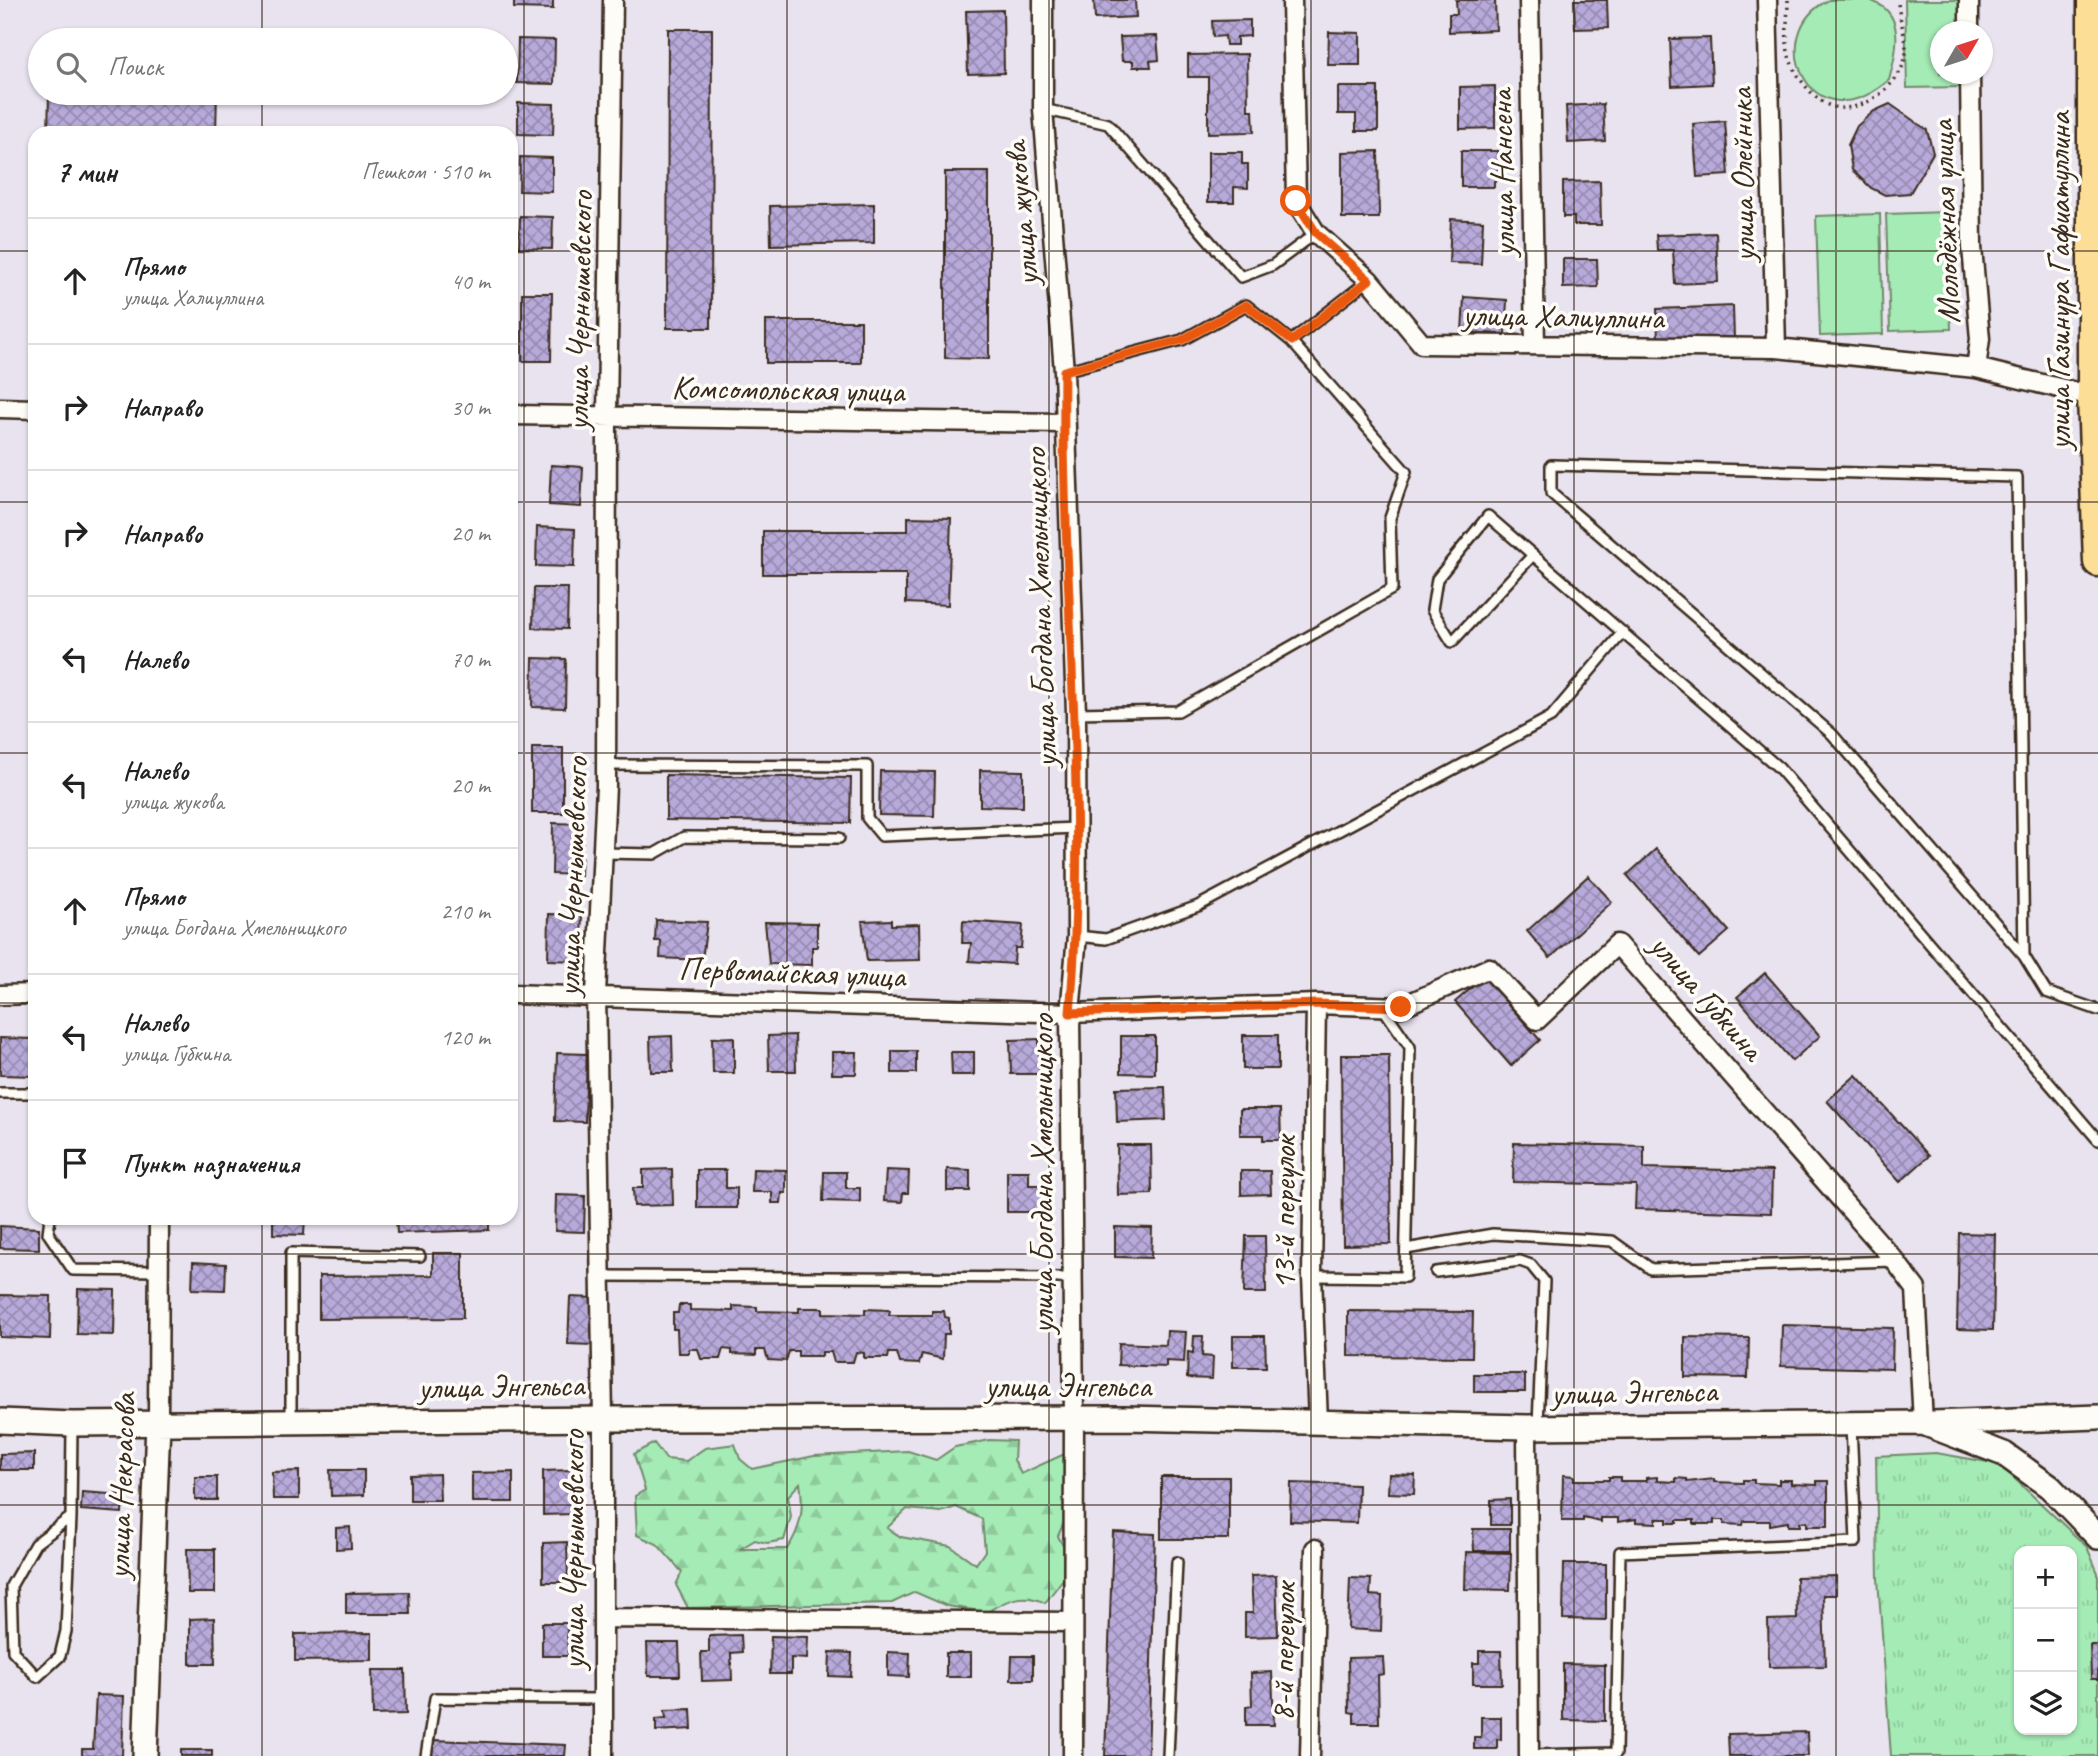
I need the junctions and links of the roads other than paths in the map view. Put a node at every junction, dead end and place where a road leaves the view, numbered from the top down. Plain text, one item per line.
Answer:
1 (613, 0) edge
2 (1043, 0) edge
3 (1293, 0) edge
4 (1528, 0) edge
5 (1767, 0) edge
6 (1969, 0) edge
7 (2092, 0) edge
8 (1969, 21) edge
9 (1970, 84) edge
10 (1043, 109) junction
11 (1316, 233) junction
12 (1369, 280) junction
13 (1292, 341) junction
14 (1535, 345) junction
15 (1776, 348) junction
16 (1976, 368) junction
17 (1064, 371) junction
18 (2092, 396) junction
19 (0, 408) edge
20 (28, 409) edge
21 (518, 415) edge
22 (607, 416) junction
23 (1063, 423) junction
24 (1533, 555) junction
25 (2098, 562) edge
26 (1623, 632) junction
27 (1076, 713) junction
28 (606, 765) junction
29 (1077, 828) junction
30 (839, 838) dead end
31 (603, 853) junction
32 (1077, 936) junction
33 (2024, 956) junction
34 (28, 993) edge
35 (518, 994) edge
36 (596, 994) junction
37 (0, 995) edge
38 (1316, 1004) junction
39 (1382, 1006) junction
40 (2098, 1010) edge
41 (1070, 1013) junction
42 (28, 1093) edge
43 (0, 1094) edge
44 (2098, 1140) edge
45 (49, 1225) edge
46 (159, 1225) edge
47 (1406, 1249) junction
48 (420, 1256) dead end
49 (1895, 1261) junction
50 (159, 1271) junction
51 (1436, 1272) dead end
52 (601, 1276) junction
53 (1312, 1276) junction
54 (1071, 1278) junction
55 (2098, 1417) edge
56 (603, 1419) junction
57 (1074, 1419) junction
58 (0, 1421) edge
59 (1318, 1421) junction
60 (291, 1422) junction
61 (158, 1423) junction
62 (1851, 1423) junction
63 (1923, 1423) junction
64 (72, 1424) junction
65 (1532, 1427) junction
66 (71, 1517) junction
67 (2098, 1538) edge
68 (1315, 1549) dead end
69 (1177, 1562) dead end
70 (605, 1618) junction
71 (1073, 1622) junction
72 (603, 1699) junction
73 (1529, 1755) edge
74 (145, 1756) edge
75 (426, 1756) edge
76 (603, 1756) edge
77 (1073, 1756) edge
78 (1168, 1756) edge
79 (1310, 1756) edge

1 - 22 street, улица Чернышевского
2 - 10 street, улица жукова
3 - 11 street, улица Халиуллина
4 - 14 street, улица Нансена
5 - 15 street, улица Олейника
6 - 8 street
7 - 18 main road, улица Газинура Гафиатуллина
9 - 16 street, Молодёжная улица
10 - 11 lane
10 - 17 street, улица жукова
11 - 12 street, улица Халиуллина
12 - 13 lane
12 - 14 street, улица Халиуллина
13 - 17 lane
13 - 27 lane
14 - 15 street, улица Халиуллина
15 - 16 street, улица Халиуллина
16 - 18 street, улица Халиуллина
17 - 23 street, улица жукова
18 - 25 main road, улица Газинура Гафиатуллина
19 - 20 street
21 - 22 street, Комсомольская улица
22 - 23 street, Комсомольская улица
22 - 28 street, улица Чернышевского
23 - 27 street, улица Богдана Хмельницкого
24 - 24 lane
24 - 26 lane
26 - 32 lane
26 - 44 lane
27 - 29 street, улица Богдана Хмельницкого
28 - 29 lane
28 - 31 street, улица Чернышевского
29 - 32 street, улица Богдана Хмельницкого
30 - 31 lane
31 - 36 street, улица Чернышевского
32 - 41 street, улица Богдана Хмельницкого
33 - 33 lane
33 - 40 lane
34 - 37 street
35 - 36 street, Первомайская улица
36 - 41 street, Первомайская улица
36 - 52 street, улица Чернышевского
38 - 39 street, улица Губкина
38 - 41 street, улица Губкина
38 - 53 street, 13-й переулок
39 - 47 lane
39 - 49 street, улица Губкина
41 - 54 street, улица Богдана Хмельницкого
42 - 43 lane
45 - 50 lane
46 - 50 street, улица Некрасова
47 - 49 lane
47 - 53 lane
48 - 60 lane
49 - 63 street, улица Губкина
50 - 61 street, улица Некрасова
51 - 65 lane
52 - 54 lane
52 - 56 street, улица Чернышевского
53 - 59 street, 13-й переулок
54 - 57 street, улица Богдана Хмельницкого
55 - 63 street
56 - 57 street, улица Энгельса
56 - 60 street, улица Энгельса
56 - 70 street, улица Чернышевского
57 - 59 street, улица Энгельса
57 - 71 street, улица Богдана Хмельницкого
58 - 64 street, улица Энгельса
59 - 65 street, улица Энгельса
60 - 61 street, улица Энгельса
61 - 64 street, улица Энгельса
61 - 74 street, улица Некрасова
62 - 63 street, улица Энгельса
62 - 65 street, улица Энгельса
62 - 73 lane
63 - 67 street, улица Энгельса
64 - 66 lane
65 - 73 street
66 - 66 lane
68 - 79 street, 8-й переулок
69 - 78 lane
70 - 71 street
70 - 72 street, улица Чернышевского
71 - 77 street, улица Богдана Хмельницкого
72 - 75 lane
72 - 76 street, улица Чернышевского

